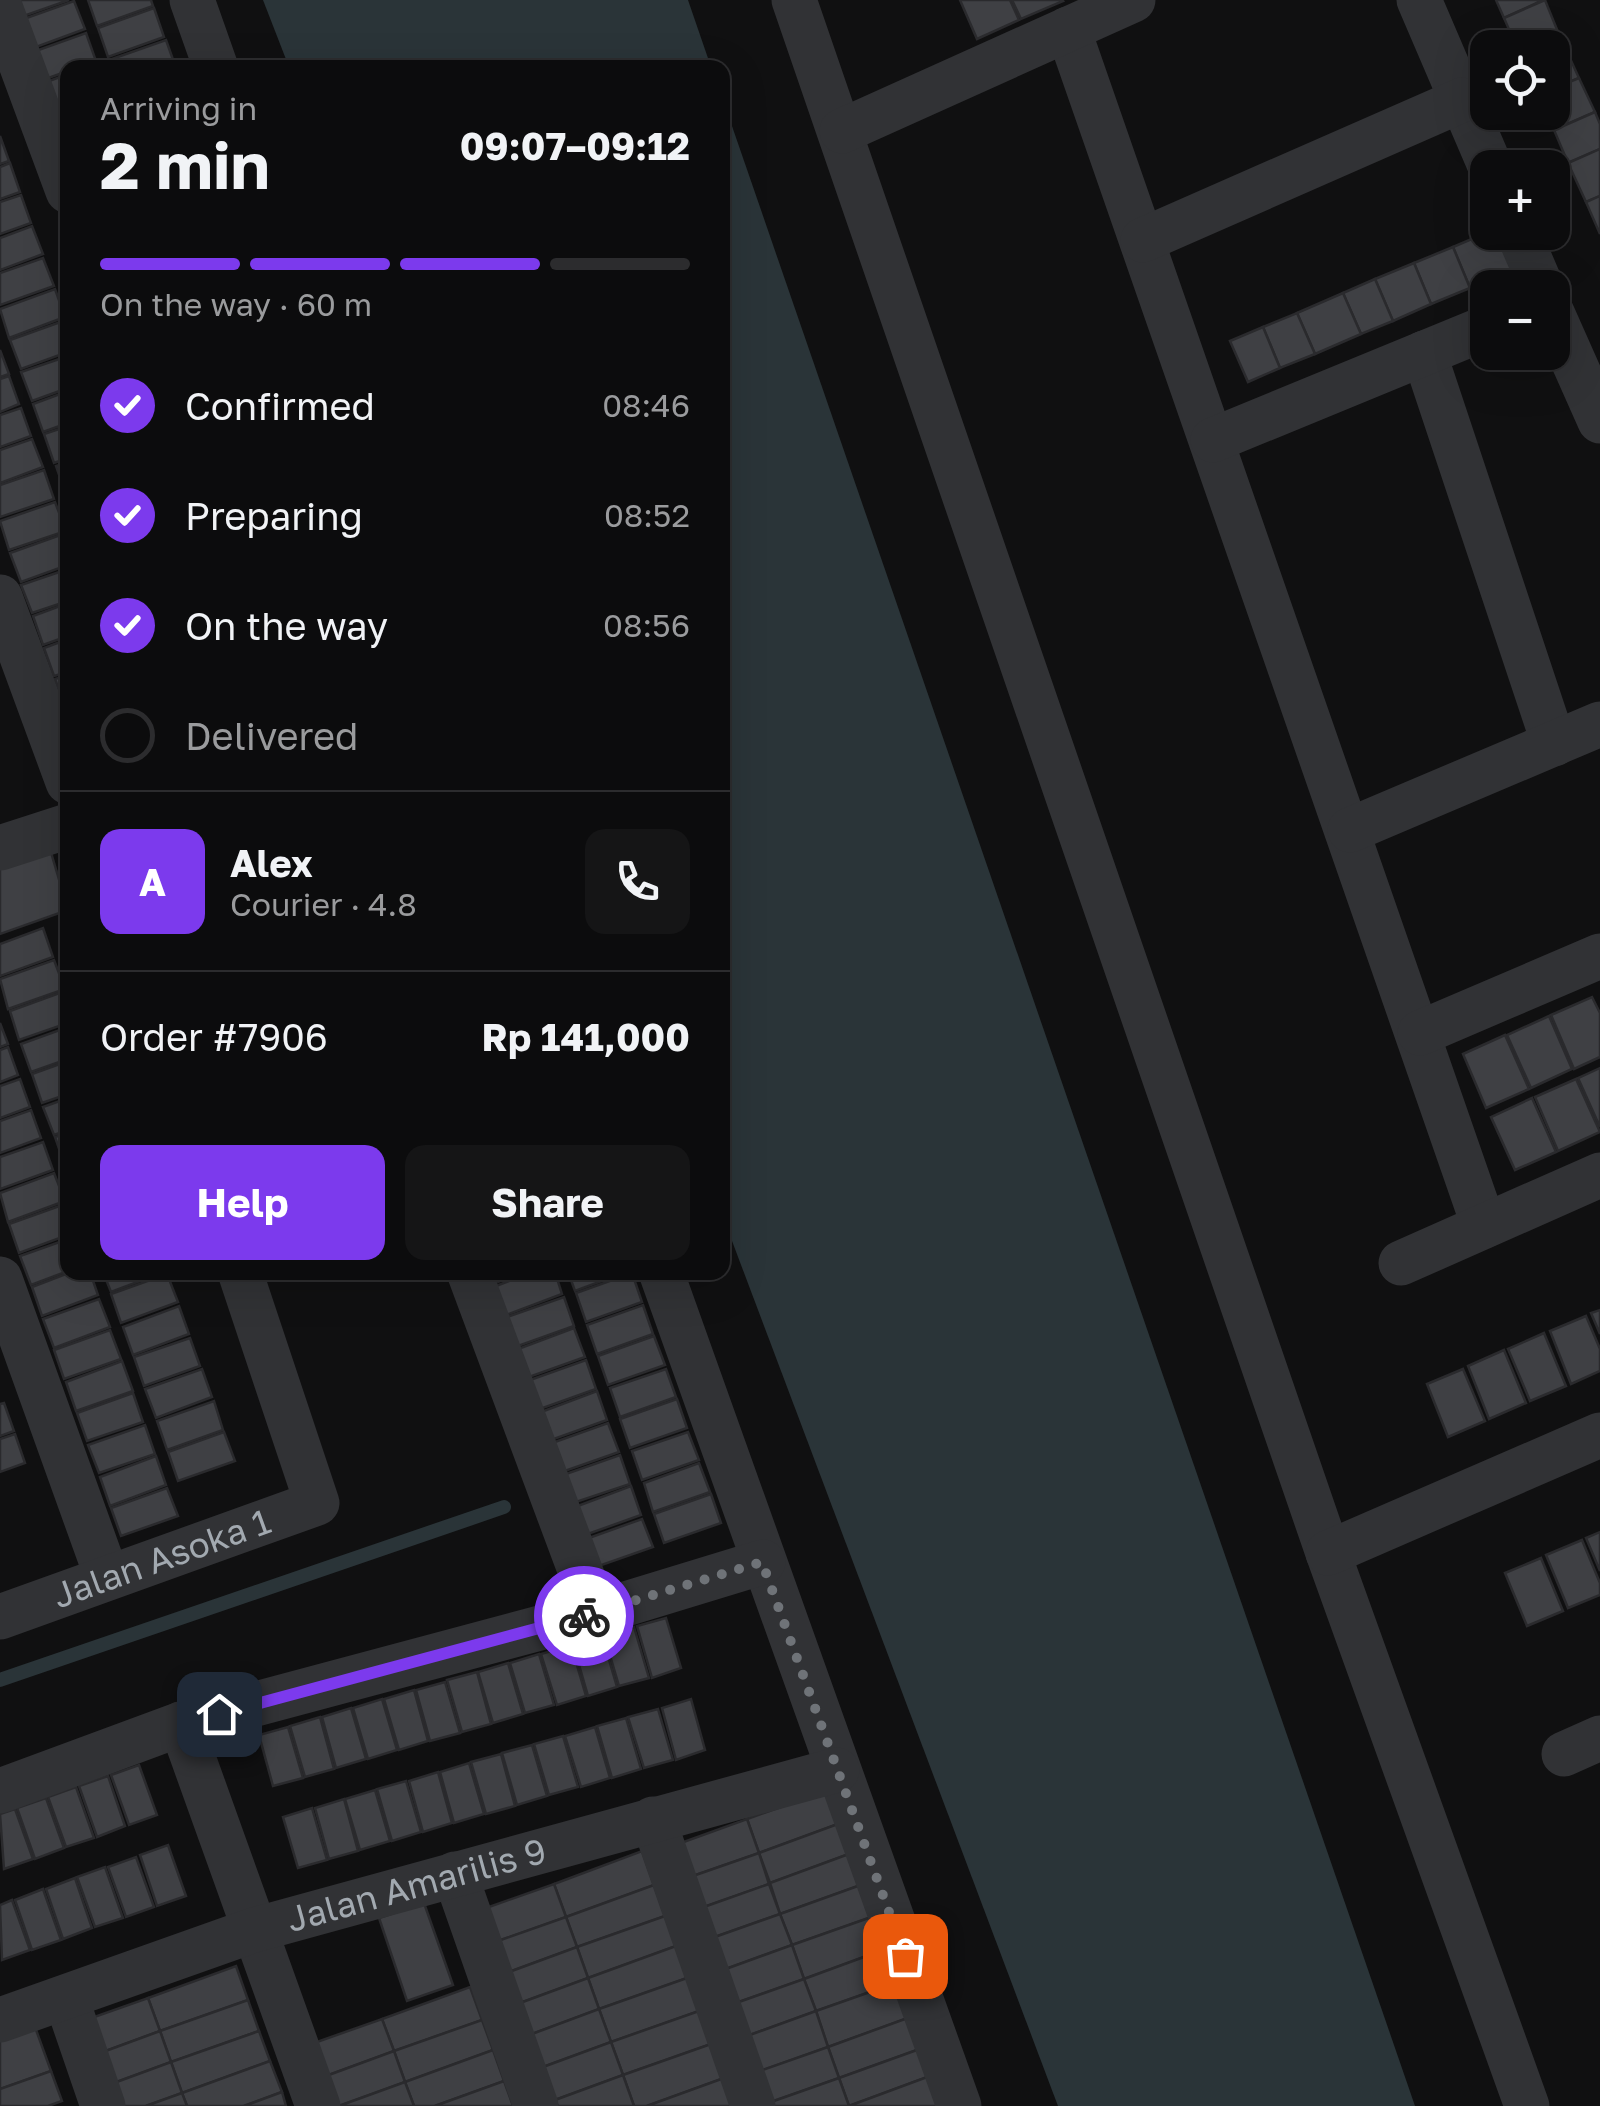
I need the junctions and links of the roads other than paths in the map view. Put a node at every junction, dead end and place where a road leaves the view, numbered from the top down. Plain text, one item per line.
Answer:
1 (192, 0) edge
2 (794, 0) edge
3 (1132, 0) edge
4 (1419, 0) edge
5 (0, 7) edge
6 (1068, 29) junction
7 (213, 60) edge
8 (1462, 100) junction
9 (842, 131) junction
10 (1483, 150) edge
11 (60, 168) edge
12 (1143, 240) junction
13 (1470, 335) edge
14 (1424, 354) junction
15 (1570, 354) edge
16 (1600, 421) edge
17 (1213, 440) junction
18 (0, 597) edge
19 (1600, 724) edge
20 (1554, 744) junction
21 (60, 760) edge
22 (60, 829) edge
23 (1350, 830) junction
24 (0, 848) edge
25 (1600, 956) edge
26 (1420, 1033) junction
27 (1600, 1175) edge
28 (1484, 1226) junction
29 (1401, 1262) dead end
30 (0, 1278) edge
31 (243, 1280) edge
32 (471, 1280) edge
33 (665, 1280) edge
34 (1600, 1435) edge
35 (1328, 1554) junction
36 (762, 1562) junction
37 (107, 1577) junction
38 (596, 1612) junction
39 (0, 1617) edge
40 (181, 1724) junction
41 (837, 1770) junction
42 (0, 1790) edge
43 (653, 1818) junction
44 (455, 1874) junction
45 (254, 1930) junction
46 (66, 1998) junction
47 (0, 2020) edge
48 (103, 2106) edge
49 (318, 2106) edge
50 (536, 2106) edge
51 (753, 2106) edge
52 (960, 2106) edge
53 (1527, 2106) edge

1 - 7 street
2 - 9 street
3 - 6 street
4 - 8 street
5 - 11 street
6 - 9 street
6 - 12 street
8 - 10 street
8 - 12 street
9 - 35 street
12 - 17 street
13 - 14 street
14 - 17 street
14 - 20 street
15 - 16 street
17 - 23 street
18 - 21 street
19 - 20 street
20 - 23 street
22 - 24 street
23 - 26 street
25 - 26 street
26 - 28 street
27 - 28 street
28 - 29 street
30 - 37 street
31 - 37 street, Jalan Asoka 1
32 - 38 street
33 - 36 street
34 - 35 street
35 - 53 street
36 - 38 street
36 - 41 street
37 - 39 street, Jalan Asoka 1
38 - 40 street
40 - 42 street
40 - 45 street
41 - 43 street, Jalan Amarilis 9
41 - 52 street
43 - 44 street, Jalan Amarilis 9
43 - 51 street
44 - 45 street, Jalan Amarilis 9
44 - 50 street
45 - 46 street, Jalan Amarilis 9
45 - 49 street
46 - 47 street, Jalan Amarilis 9
46 - 48 street

